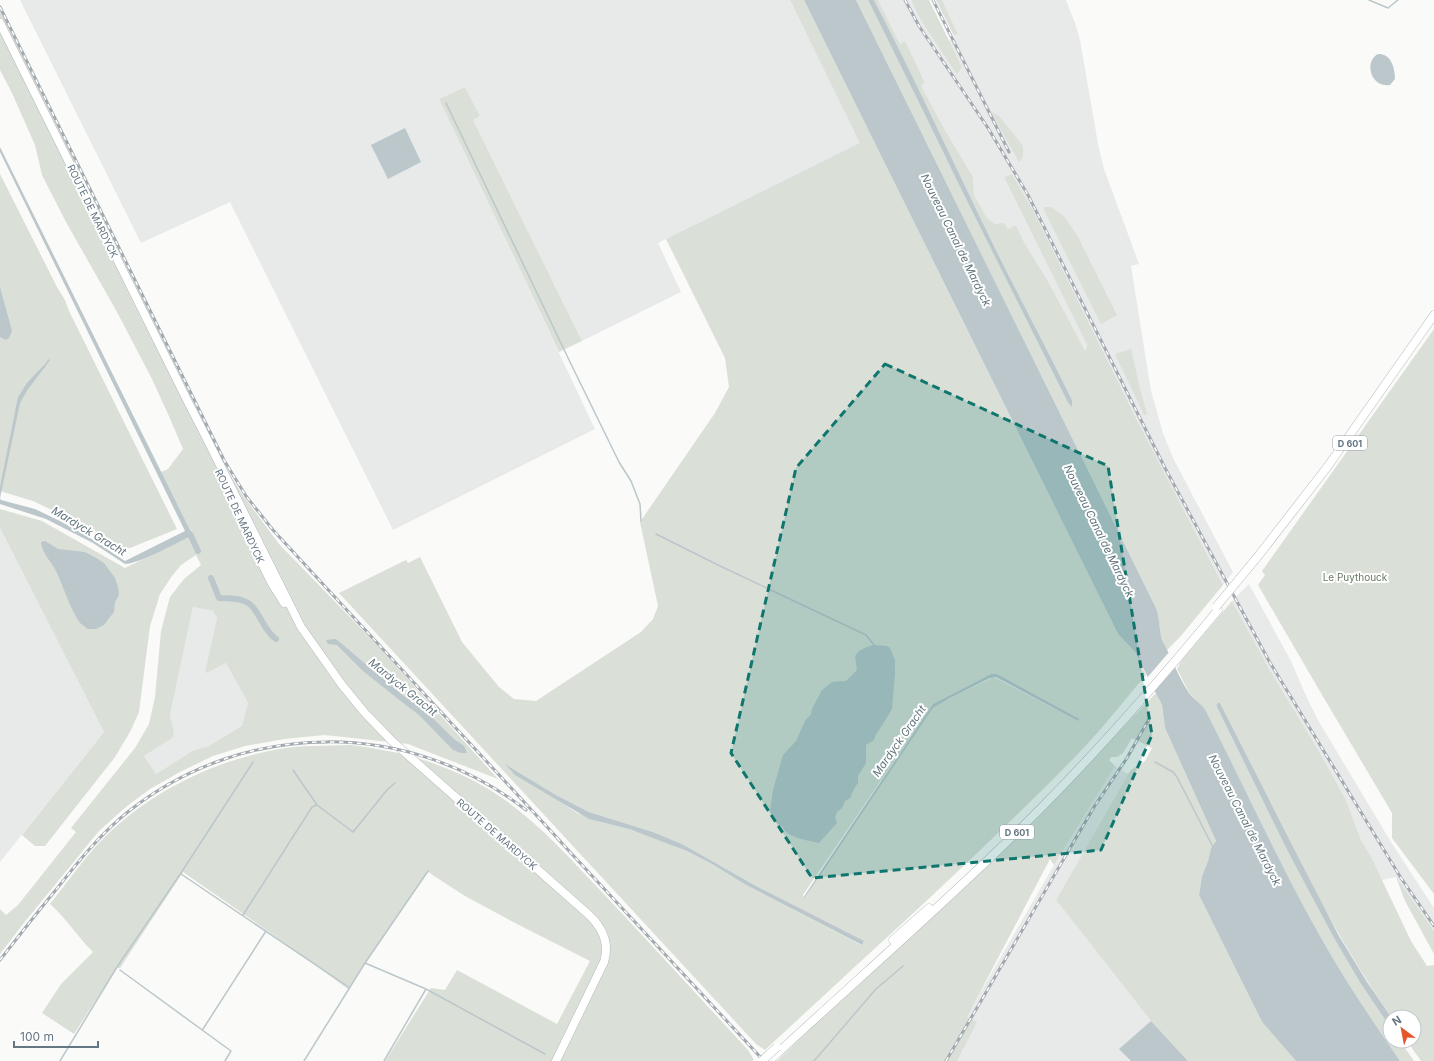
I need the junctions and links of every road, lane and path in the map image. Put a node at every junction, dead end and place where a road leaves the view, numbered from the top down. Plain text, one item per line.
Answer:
1 (0, 23) edge
2 (1434, 315) edge
3 (1434, 322) edge
4 (1260, 557) junction
5 (779, 1049) junction
6 (556, 1061) edge
7 (762, 1061) edge
8 (768, 1061) edge

1 - 6 main road, ROUTE DE MARDYCK
2 - 4 main road, D 601
3 - 4 main road, D 601
4 - 5 main road, D 601, bridge
5 - 7 main road, D 601, bridge
5 - 8 main road, D 601

